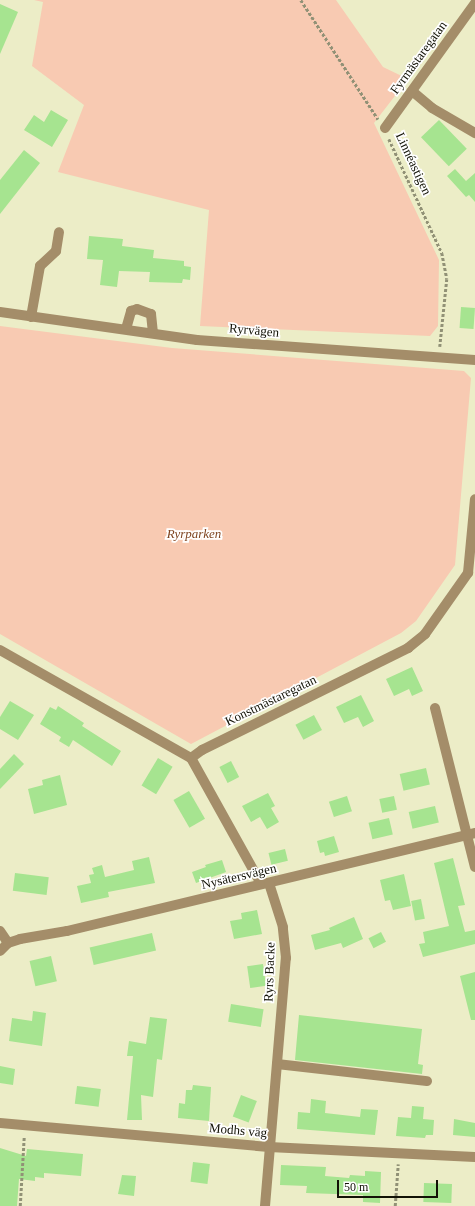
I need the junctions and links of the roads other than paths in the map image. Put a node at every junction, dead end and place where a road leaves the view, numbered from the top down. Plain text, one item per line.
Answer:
1 (475, 3) edge
2 (412, 91) junction
3 (385, 128) road end
4 (475, 133) edge
5 (59, 232) dead end
6 (0, 312) edge
7 (31, 316) junction
8 (126, 329) junction
9 (153, 332) junction
10 (475, 360) edge
11 (475, 499) edge
12 (472, 573) edge
13 (0, 650) edge
14 (435, 708) dead end
15 (191, 758) junction
16 (471, 834) edge
17 (475, 868) edge
18 (265, 884) junction
19 (0, 931) edge
20 (8, 943) junction
21 (0, 951) edge
22 (277, 1064) junction
23 (427, 1081) dead end
24 (0, 1123) edge
25 (269, 1147) junction
26 (475, 1158) edge
27 (264, 1206) edge

1 - 2 street, Fyrmästaregatan
2 - 3 street, Fyrmästaregatan
2 - 4 street
5 - 7 street
6 - 7 street, Ryrvägen
7 - 8 street, Ryrvägen
8 - 9 street, Ryrvägen
8 - 9 street
9 - 10 street, Ryrvägen
11 - 12 street, Konstmästaregatan
12 - 15 street, Konstmästaregatan
13 - 15 street
14 - 16 street
15 - 18 street, Ryrs Backe
16 - 17 street
16 - 18 street, Nysätersvägen
18 - 20 street, Nysätersvägen
18 - 22 street, Ryrs Backe
19 - 20 street
20 - 21 street
22 - 23 street
22 - 25 street, Ryrs Backe
24 - 25 street, Modhs väg
25 - 26 street, Modhs väg
25 - 27 street, Ryrs Backe

